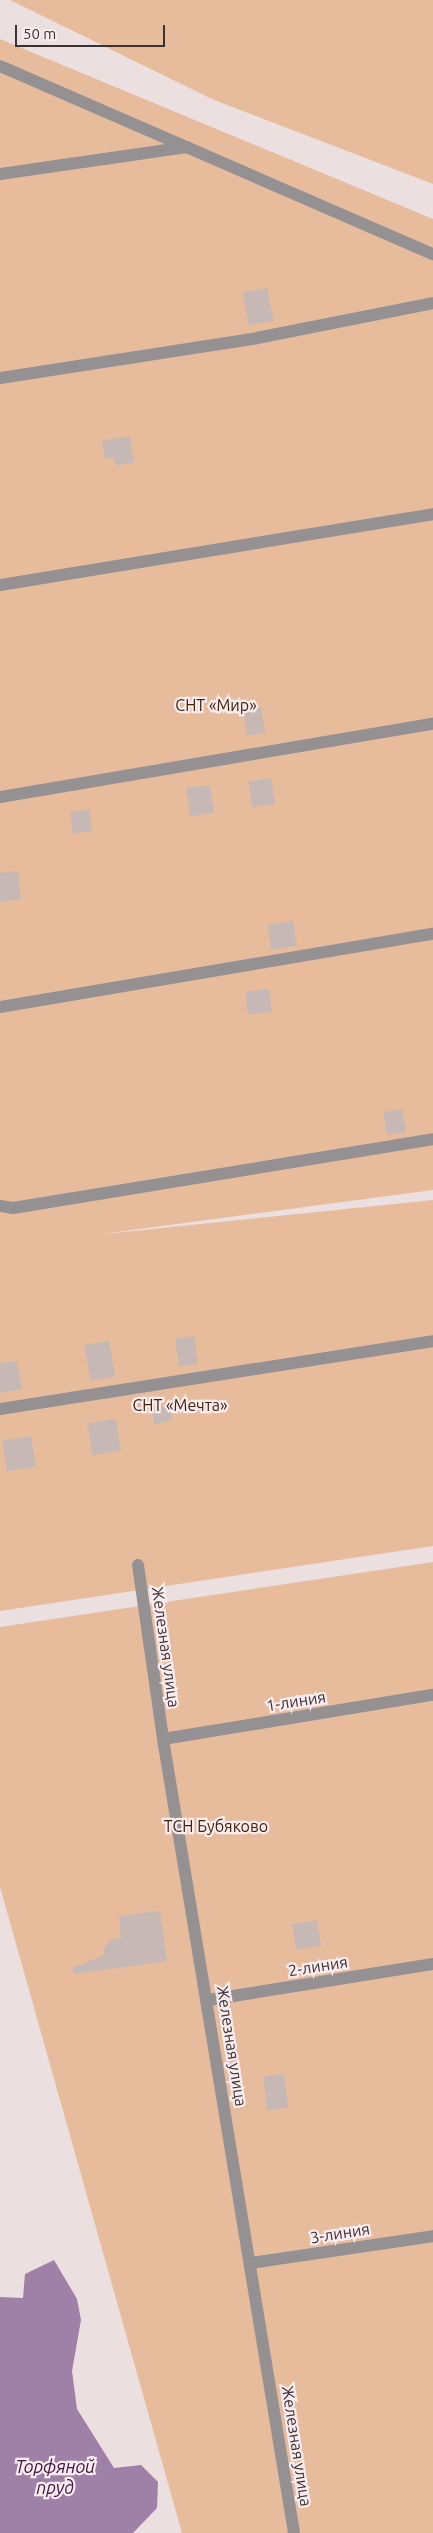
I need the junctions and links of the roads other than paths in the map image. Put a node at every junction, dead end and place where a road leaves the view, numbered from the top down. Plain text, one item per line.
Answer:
1 (0, 66) edge
2 (187, 147) junction
3 (0, 174) edge
4 (433, 254) edge
5 (433, 303) edge
6 (0, 378) edge
7 (433, 514) edge
8 (0, 585) edge
9 (433, 724) edge
10 (0, 796) edge
11 (433, 934) edge
12 (0, 1007) edge
13 (433, 1140) edge
14 (0, 1206) edge
15 (433, 1341) edge
16 (0, 1409) edge
17 (138, 1565) dead end
18 (433, 1695) edge
19 (163, 1739) junction
20 (433, 1964) edge
21 (208, 2000) junction
22 (433, 2236) edge
23 (251, 2263) junction
24 (294, 2533) edge

1 - 2 street
2 - 3 street
2 - 4 street
5 - 6 street
7 - 8 street
9 - 10 street
11 - 12 street
13 - 14 street
15 - 16 street
17 - 19 street, Железная улица
18 - 19 street, 1-линия
19 - 21 street, Железная улица
20 - 21 street, 2-линия
21 - 23 street, Железная улица
22 - 23 street, 3-линия
23 - 24 street, Железная улица

